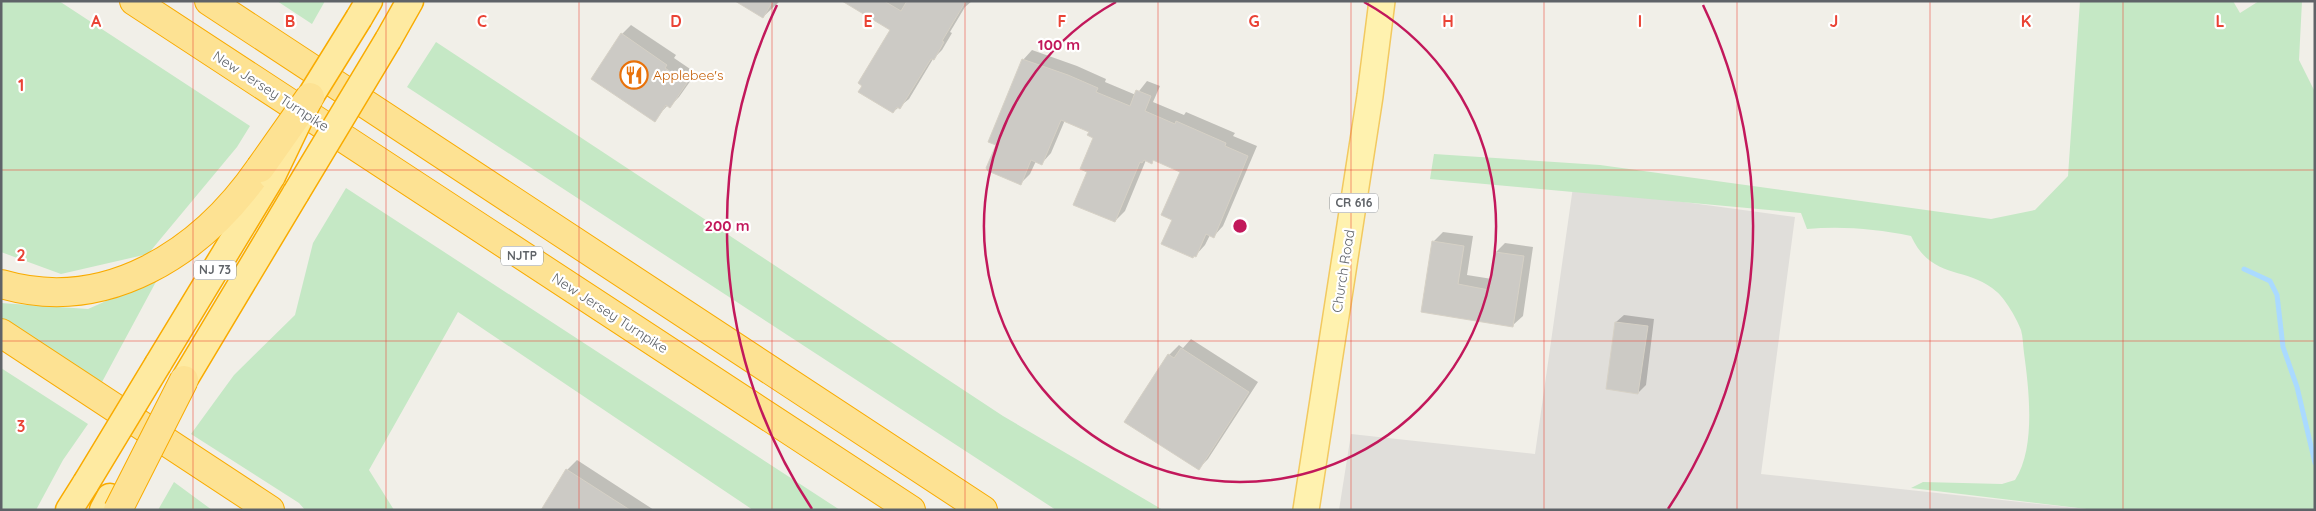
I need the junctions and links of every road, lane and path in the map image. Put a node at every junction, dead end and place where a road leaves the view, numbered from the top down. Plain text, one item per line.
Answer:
1 (134, 1) edge
2 (209, 1) edge
3 (410, 1) edge
4 (1382, 1) edge
5 (364, 10) edge
6 (310, 97) joint
7 (266, 172) junction
8 (1, 284) edge
9 (1, 333) edge
10 (1, 352) edge
11 (184, 380) joint
12 (110, 506) edge
13 (69, 510) edge
14 (244, 510) edge
15 (270, 510) edge
16 (911, 510) edge
17 (983, 510) edge
18 (1306, 510) edge

1 - 16 highway, New Jersey Turnpike / NJTP
2 - 17 highway
3 - 11 highway, NJ 73, bridge
4 - 18 main road, Church Road / CR 616
5 - 6 highway, bridge
6 - 7 highway, bridge
7 - 8 highway
7 - 13 highway, NJ 73, bridge
9 - 15 highway
10 - 14 highway
11 - 12 highway, bridge

